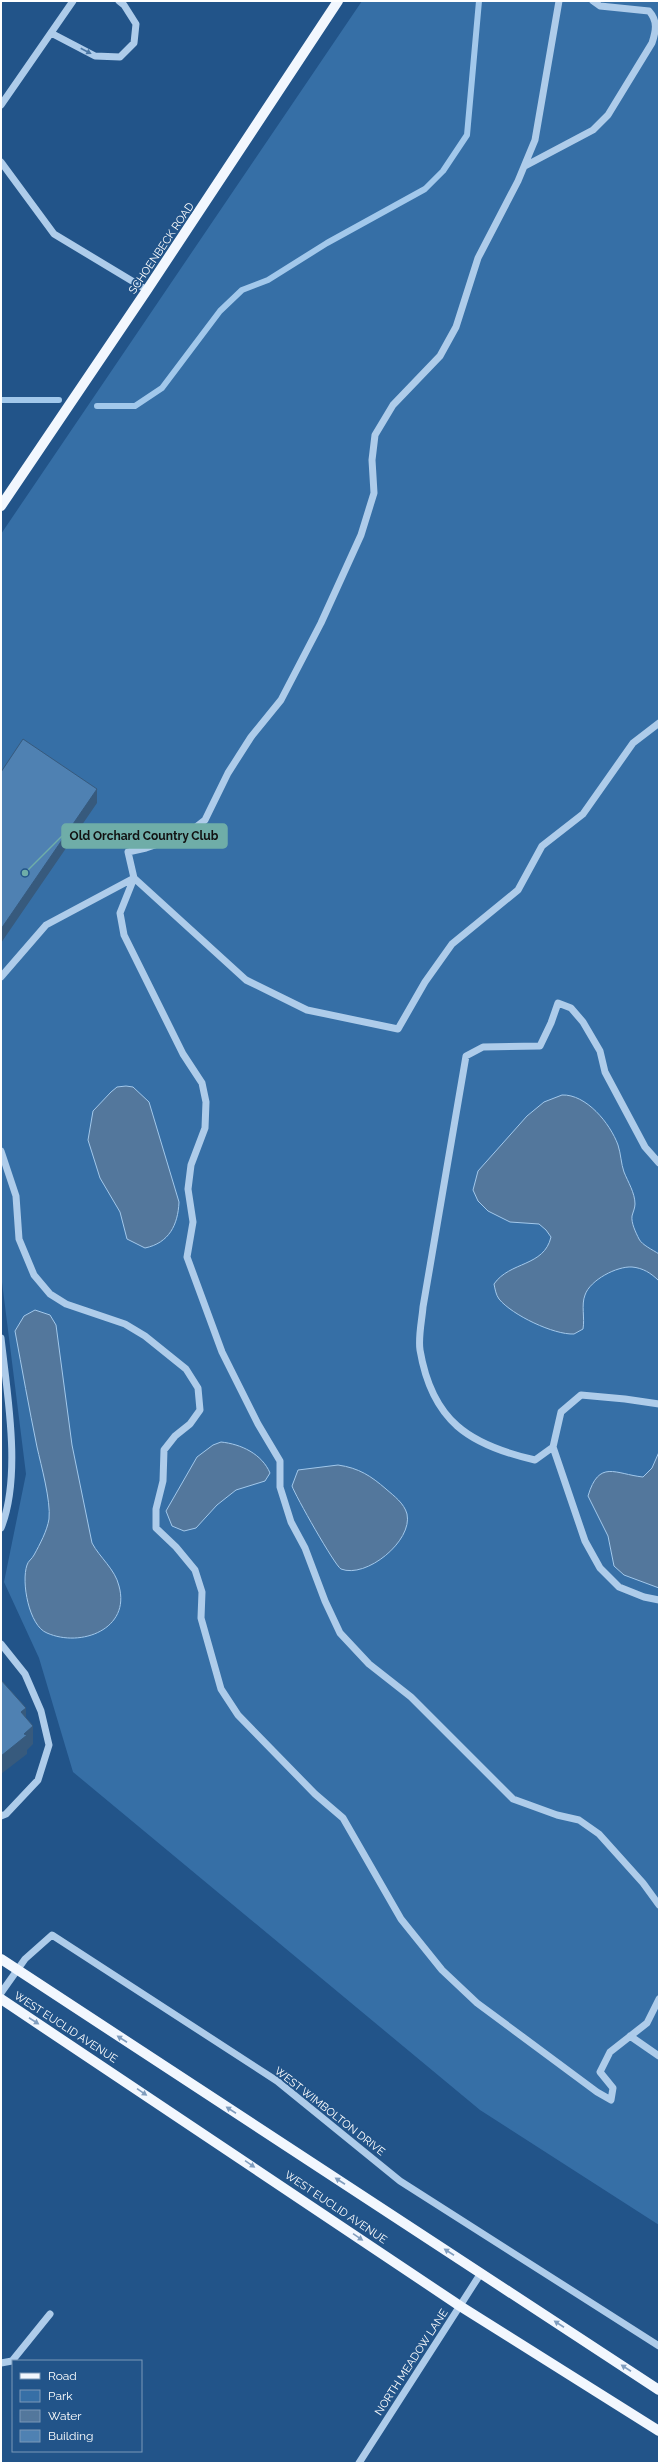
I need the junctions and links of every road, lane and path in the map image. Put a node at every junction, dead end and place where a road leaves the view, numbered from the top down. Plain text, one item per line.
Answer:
1 (74, 1) edge
2 (119, 1) edge
3 (338, 1) edge
4 (559, 1) edge
5 (592, 1) edge
6 (51, 33) junction
7 (1, 105) edge
8 (1, 162) edge
9 (525, 166) junction
10 (147, 290) junction
11 (1, 506) edge
12 (659, 723) edge
13 (134, 878) junction
14 (1, 977) edge
15 (1, 1151) edge
16 (659, 1163) edge
17 (1, 1338) edge
18 (659, 1404) edge
19 (553, 1447) junction
20 (1, 1528) edge
21 (659, 1600) edge
22 (1, 1644) edge
23 (1, 1816) edge
24 (659, 1905) edge
25 (1, 1959) edge
26 (17, 1970) junction
27 (1, 1993) edge
28 (1, 1999) edge
29 (659, 1999) edge
30 (630, 2036) junction
31 (659, 2056) edge
32 (481, 2273) junction
33 (460, 2306) junction
34 (50, 2314) dead end
35 (659, 2346) edge
36 (13, 2360) edge
37 (12, 2361) edge
38 (1, 2363) edge
39 (659, 2390) edge
40 (659, 2431) edge
41 (359, 2463) edge

1 - 6 street
6 -> 2 street
3 - 10 main road, SCHOENBECK ROAD
4 - 9 street
5 - 9 street
6 - 7 street
8 - 10 street
9 - 13 street
10 - 11 main road, SCHOENBECK ROAD
12 - 13 street
13 - 14 street
13 - 24 street
15 - 30 street
16 - 19 street
17 - 20 street
18 - 19 street
19 - 21 street
22 - 23 street
25 - 26 main road, WEST EUCLID AVENUE
26 - 27 street, WEST WIMBOLTON DRIVE
32 -> 26 main road, WEST EUCLID AVENUE
26 - 35 street, WEST WIMBOLTON DRIVE
28 -> 33 main road, WEST EUCLID AVENUE
29 - 30 street
30 - 31 street
32 - 33 street, NORTH MEADOW LANE
39 -> 32 main road, WEST EUCLID AVENUE
33 - 40 main road, WEST EUCLID AVENUE
33 - 41 street, NORTH MEADOW LANE
34 - 36 street
37 - 38 street

